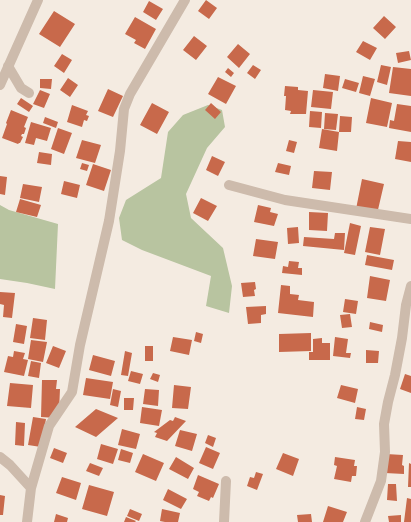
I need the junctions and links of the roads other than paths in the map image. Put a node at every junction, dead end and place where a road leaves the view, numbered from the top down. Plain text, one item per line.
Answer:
1 (38, 0) edge
2 (185, 0) edge
3 (8, 66) junction
4 (0, 85) edge
5 (29, 93) dead end
6 (229, 185) dead end
7 (411, 219) edge
8 (411, 286) edge
9 (0, 458) edge
10 (226, 481) dead end
11 (31, 488) junction
12 (27, 522) edge
13 (224, 522) edge
14 (365, 522) edge

1 - 3 street
2 - 11 street
3 - 4 street
3 - 5 street
6 - 7 street
8 - 14 street
9 - 11 street
10 - 13 street
11 - 12 street

